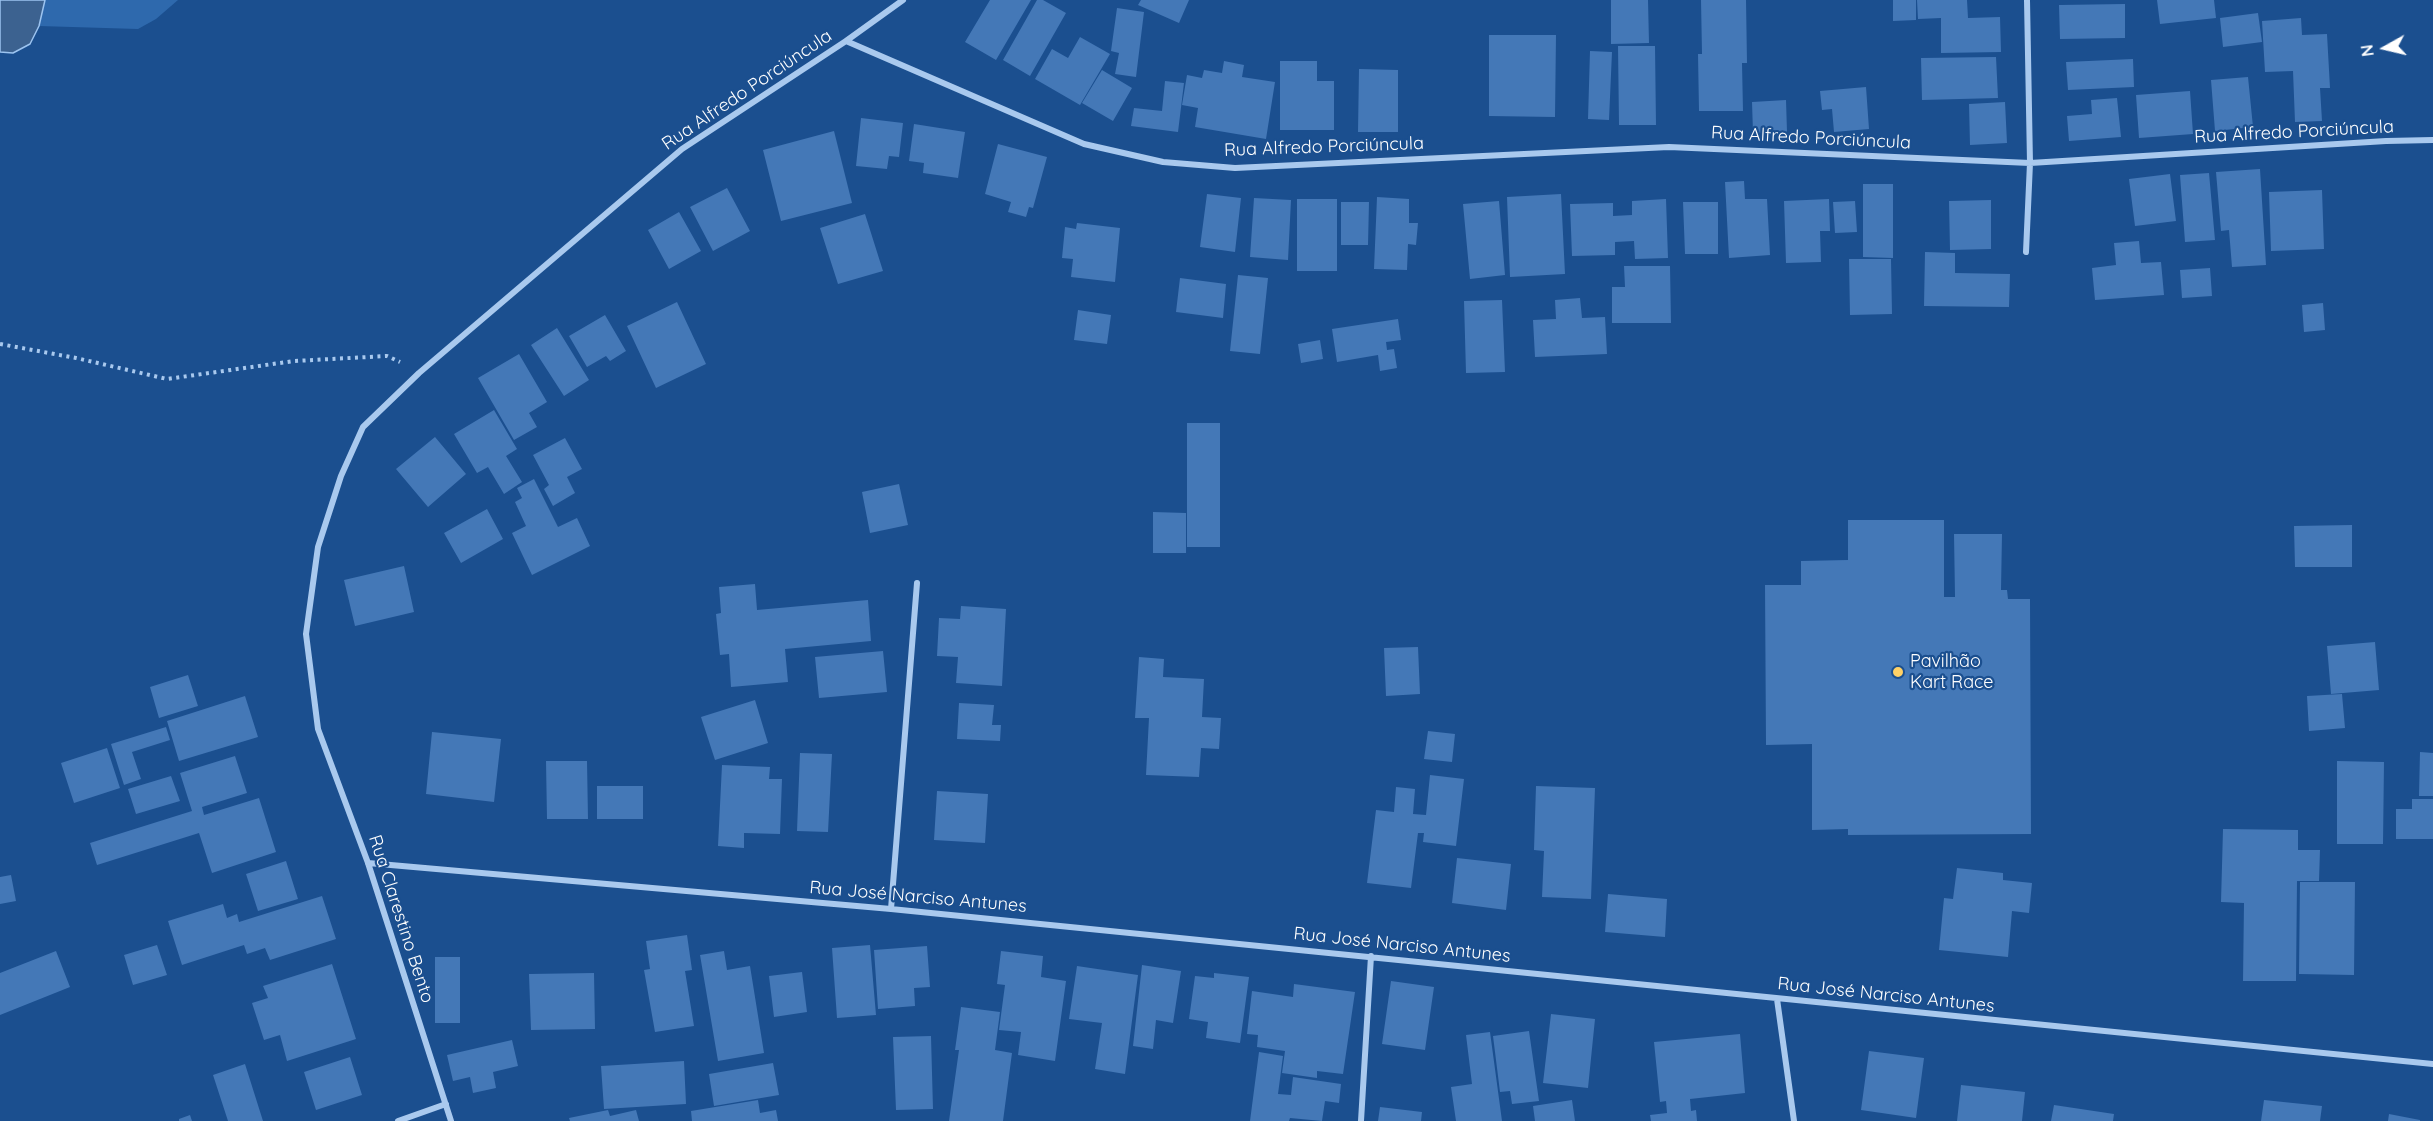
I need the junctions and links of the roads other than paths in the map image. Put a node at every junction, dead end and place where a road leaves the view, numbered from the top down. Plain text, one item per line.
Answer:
1 (903, 0) edge
2 (2027, 0) edge
3 (846, 41) junction
4 (2433, 140) edge
5 (2030, 163) junction
6 (2026, 252) dead end
7 (917, 583) dead end
8 (318, 729) joint
9 (368, 863) junction
10 (891, 909) junction
11 (1371, 956) junction
12 (1777, 999) junction
13 (2433, 1064) edge
14 (446, 1104) junction
15 (399, 1121) edge
16 (451, 1121) edge
17 (1361, 1121) edge
18 (1794, 1121) edge

1 - 3 street
2 - 5 street
3 - 5 street, Rua Alfredo Porciúncula
3 - 8 street, Rua Alfredo Porciúncula
4 - 5 street, Rua Alfredo Porciúncula
5 - 6 street
7 - 10 street
8 - 9 street, Rua Clarestino Bento
9 - 10 street, Rua José Narciso Antunes
9 - 14 street, Rua Clarestino Bento
10 - 11 street, Rua José Narciso Antunes
11 - 12 street, Rua José Narciso Antunes
11 - 17 street
12 - 13 street, Rua José Narciso Antunes
12 - 18 street
14 - 15 street
14 - 16 street, Rua Clarestino Bento

